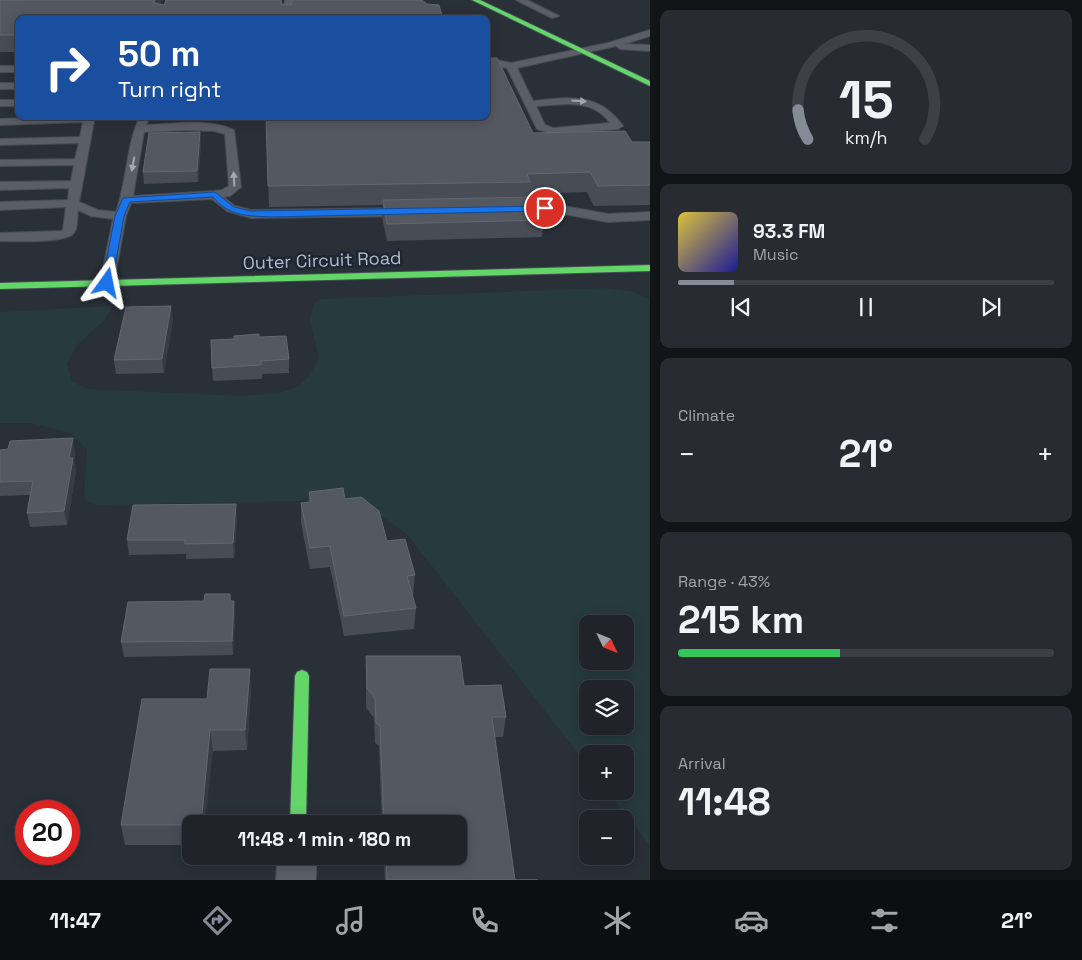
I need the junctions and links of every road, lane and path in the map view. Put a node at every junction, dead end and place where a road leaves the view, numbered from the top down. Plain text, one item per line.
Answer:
1 (289, 0) edge
2 (475, 0) edge
3 (520, 0) edge
4 (288, 15) edge
5 (555, 16) dead end
6 (650, 33) edge
7 (610, 45) junction
8 (650, 48) edge
9 (581, 51) junction
10 (490, 62) edge
11 (510, 66) junction
12 (15, 69) edge
13 (0, 70) edge
14 (650, 84) edge
15 (0, 86) edge
16 (15, 86) edge
17 (15, 102) edge
18 (0, 103) edge
19 (530, 104) junction
20 (45, 120) edge
21 (90, 120) edge
22 (143, 120) edge
23 (0, 122) edge
24 (139, 129) junction
25 (85, 140) junction
26 (0, 142) edge
27 (80, 162) junction
28 (0, 163) edge
29 (76, 184) junction
30 (0, 186) edge
31 (215, 194) junction
32 (126, 200) junction
33 (72, 203) junction
34 (0, 206) edge
35 (506, 209) edge
36 (418, 211) edge
37 (120, 216) junction
38 (650, 216) edge
39 (0, 237) edge
40 (648, 269) edge
41 (107, 283) junction
42 (0, 286) edge
43 (302, 676) dead end
44 (298, 815) edge
45 (297, 865) edge
46 (296, 880) edge

1 - 4 lane
2 - 9 street
3 - 5 lane
6 - 7 lane
7 - 8 lane
7 - 9 lane
9 - 11 lane
9 - 14 street
10 - 11 lane
11 - 19 lane
12 - 13 lane
15 - 16 lane
17 - 18 lane
19 -> 19 lane
20 - 23 lane
21 - 25 lane
22 - 24 lane
31 -> 24 lane
24 -> 32 lane
25 - 26 lane
25 - 27 lane
27 - 28 lane
27 - 29 lane
29 - 30 lane
29 - 33 lane
31 - 32 lane
31 - 36 lane
32 - 37 lane
33 - 34 lane
33 - 37 lane
33 - 39 lane
35 - 38 lane
37 - 41 lane
40 - 41 street, Outer Circuit Road
41 - 42 street, Outer Circuit Road
43 - 44 street
45 - 46 street

